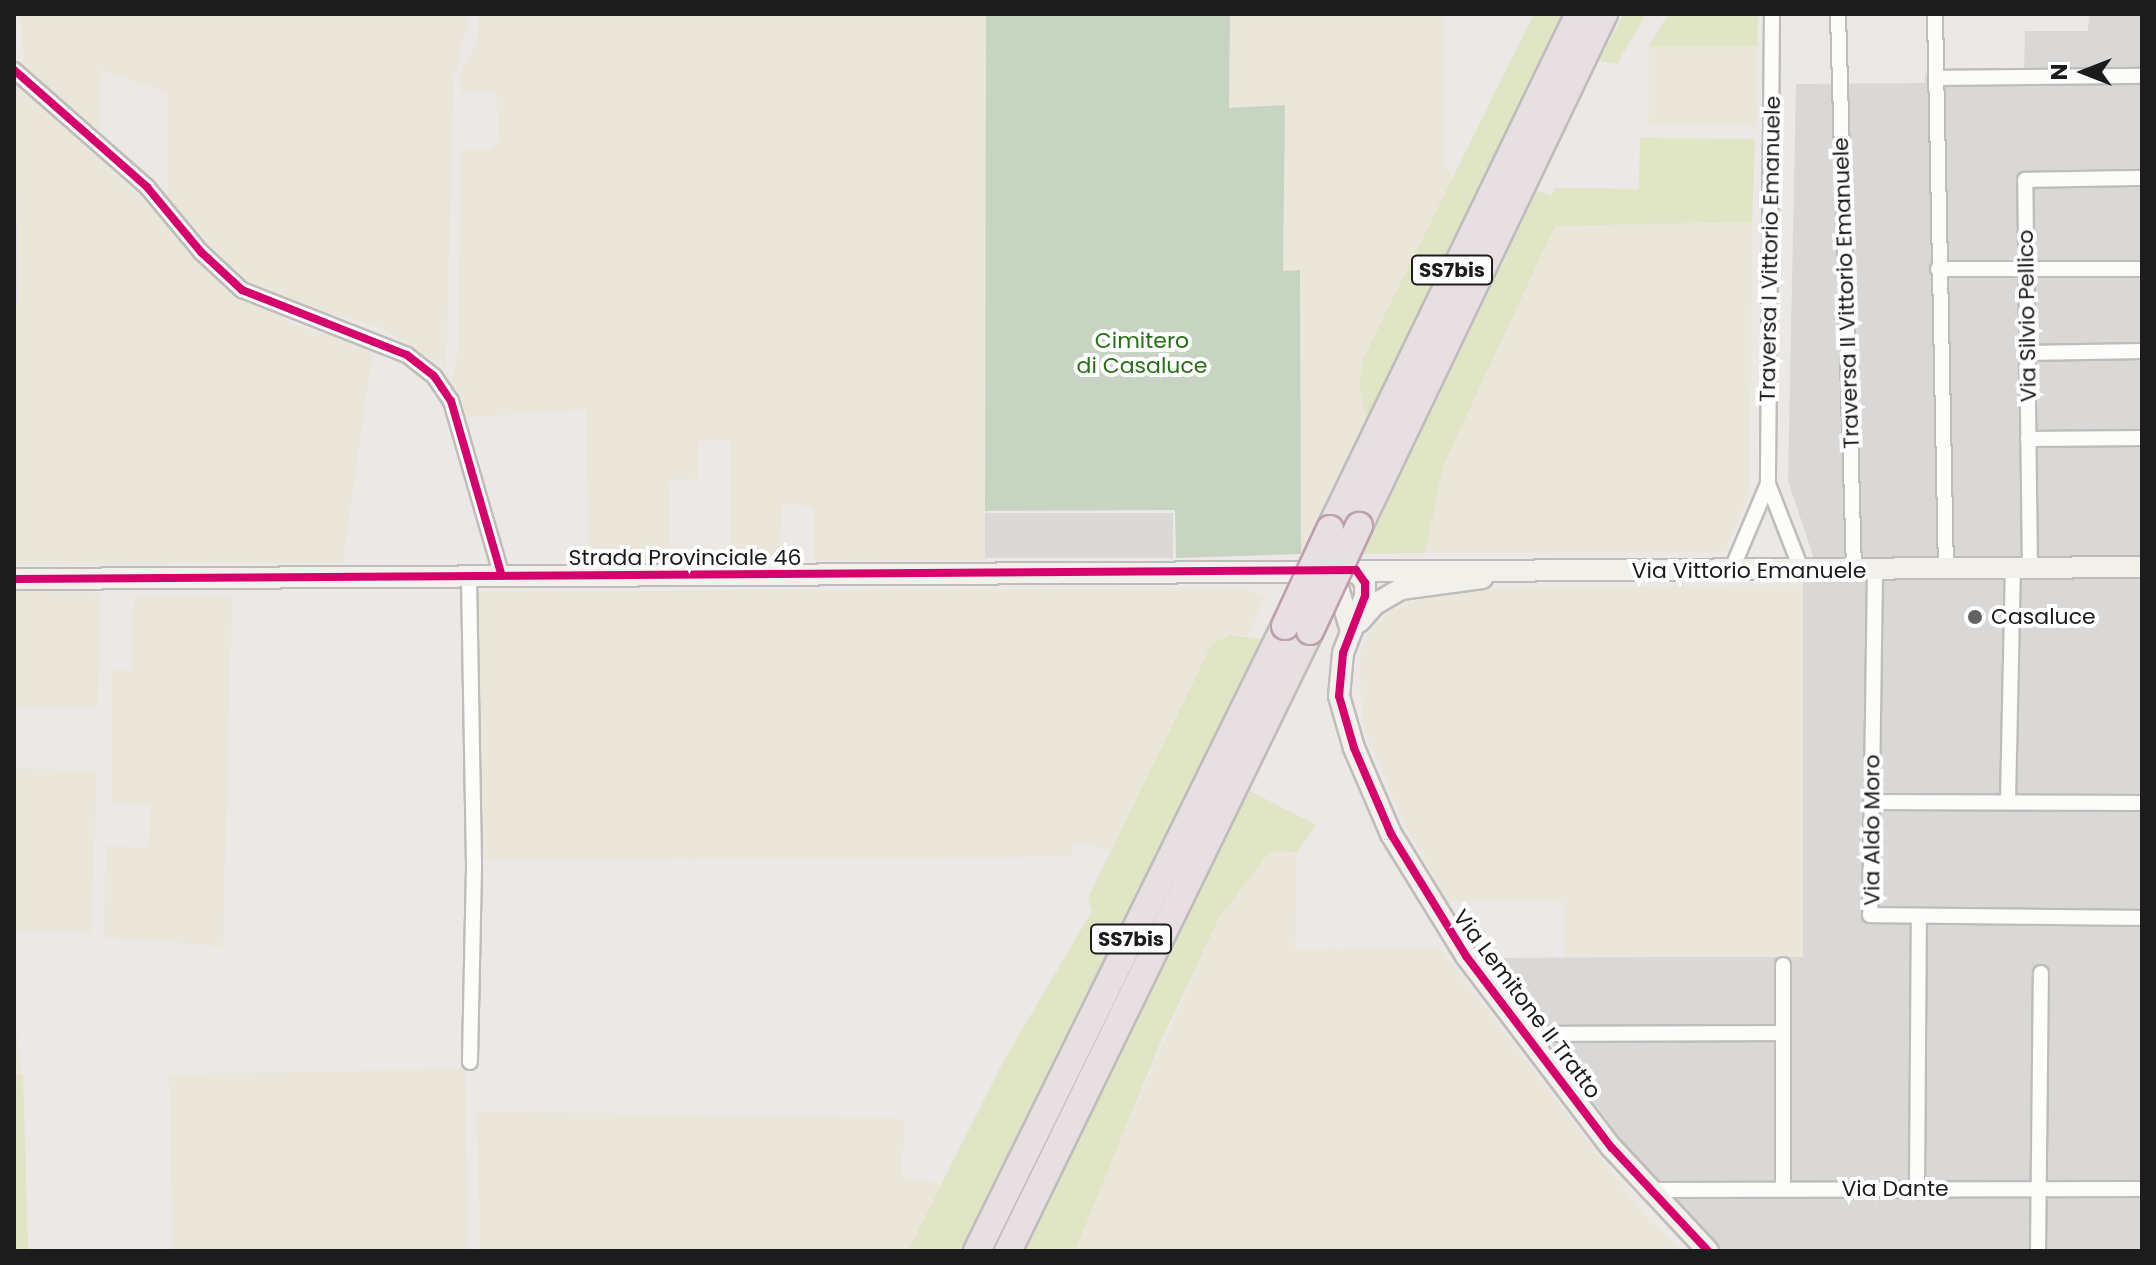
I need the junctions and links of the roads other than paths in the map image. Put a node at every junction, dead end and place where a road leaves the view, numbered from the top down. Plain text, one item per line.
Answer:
1 (1579, 14) edge
2 (1604, 14) edge
3 (1772, 14) edge
4 (1838, 14) edge
5 (1935, 14) edge
6 (14, 70) edge
7 (2142, 76) edge
8 (1937, 78) junction
9 (2142, 178) edge
10 (2026, 268) junction
11 (1938, 269) junction
12 (2142, 269) edge
13 (2142, 351) edge
14 (2027, 353) junction
15 (2142, 438) edge
16 (2028, 439) junction
17 (1768, 484) junction
18 (2142, 567) edge
19 (1356, 570) junction
20 (1492, 570) junction
21 (1946, 570) junction
22 (2022, 570) junction
23 (1291, 571) junction
24 (1731, 571) junction
25 (1802, 571) junction
26 (1854, 571) junction
27 (1875, 571) junction
28 (502, 576) junction
29 (469, 577) junction
30 (14, 579) edge
31 (1297, 628) junction
32 (1351, 631) junction
33 (2008, 801) junction
34 (1871, 802) junction
35 (2142, 803) edge
36 (1919, 916) junction
37 (2142, 918) edge
38 (1783, 965) dead end
39 (2041, 973) dead end
40 (1783, 1033) junction
41 (1526, 1034) junction
42 (470, 1062) dead end
43 (1917, 1188) junction
44 (1783, 1189) junction
45 (2039, 1189) junction
46 (2142, 1189) edge
47 (1647, 1190) junction
48 (977, 1251) edge
49 (1008, 1251) edge
50 (1708, 1251) edge
51 (2038, 1251) edge

1 - 31 highway, SS7bis, bridge
2 - 31 highway, SS7bis, bridge
3 - 17 street, Traversa I Vittorio Emanuele
4 - 26 street, Traversa II Vittorio Emanuele
5 - 8 street
6 - 28 street
7 - 8 street
8 - 11 street
9 - 10 street, Via Silvio Pellico
10 - 11 street
10 - 12 street
10 - 14 street, Via Silvio Pellico
11 - 21 street
13 - 14 street
14 - 16 street, Via Silvio Pellico
15 - 16 street
16 - 22 street, Via Silvio Pellico
17 - 24 street, Traversa I Vittorio Emanuele
17 - 25 street, Traversa I Vittorio Emanuele
18 - 22 street, Via Vittorio Emanuele
19 - 20 street, Via Vittorio Emanuele
19 - 23 street, Strada Provinciale 46
19 - 32 street, Via Lemitone II Tratto
20 - 24 street, Via Vittorio Emanuele
20 - 32 street
21 - 22 street, Via Vittorio Emanuele
21 - 27 street, Via Vittorio Emanuele
22 - 33 street, Via Silvio Pellico
23 - 28 street, Strada Provinciale 46
23 - 32 street
24 - 25 street, Via Vittorio Emanuele
25 - 26 street, Via Vittorio Emanuele
26 - 27 street, Via Vittorio Emanuele
27 - 34 street, Via Aldo Moro
28 - 29 street, Strada Provinciale 46
29 - 30 street, Strada Provinciale 46
29 - 42 street
31 - 48 highway, SS7bis
31 - 49 highway, SS7bis
32 - 41 street, Via Lemitone II Tratto
33 - 34 street
33 - 35 street
34 - 36 street, Via Aldo Moro
36 - 37 street, Via Aldo Moro
36 - 43 street
38 - 40 street
39 - 45 street
40 - 41 street
40 - 44 street
41 - 47 street, Via Lemitone II Tratto
43 - 44 street, Via Dante
43 - 45 street, Via Dante
44 - 47 street, Via Dante
45 - 46 street, Via Dante
45 - 51 street
47 - 50 street, Via Lemitone II Tratto

